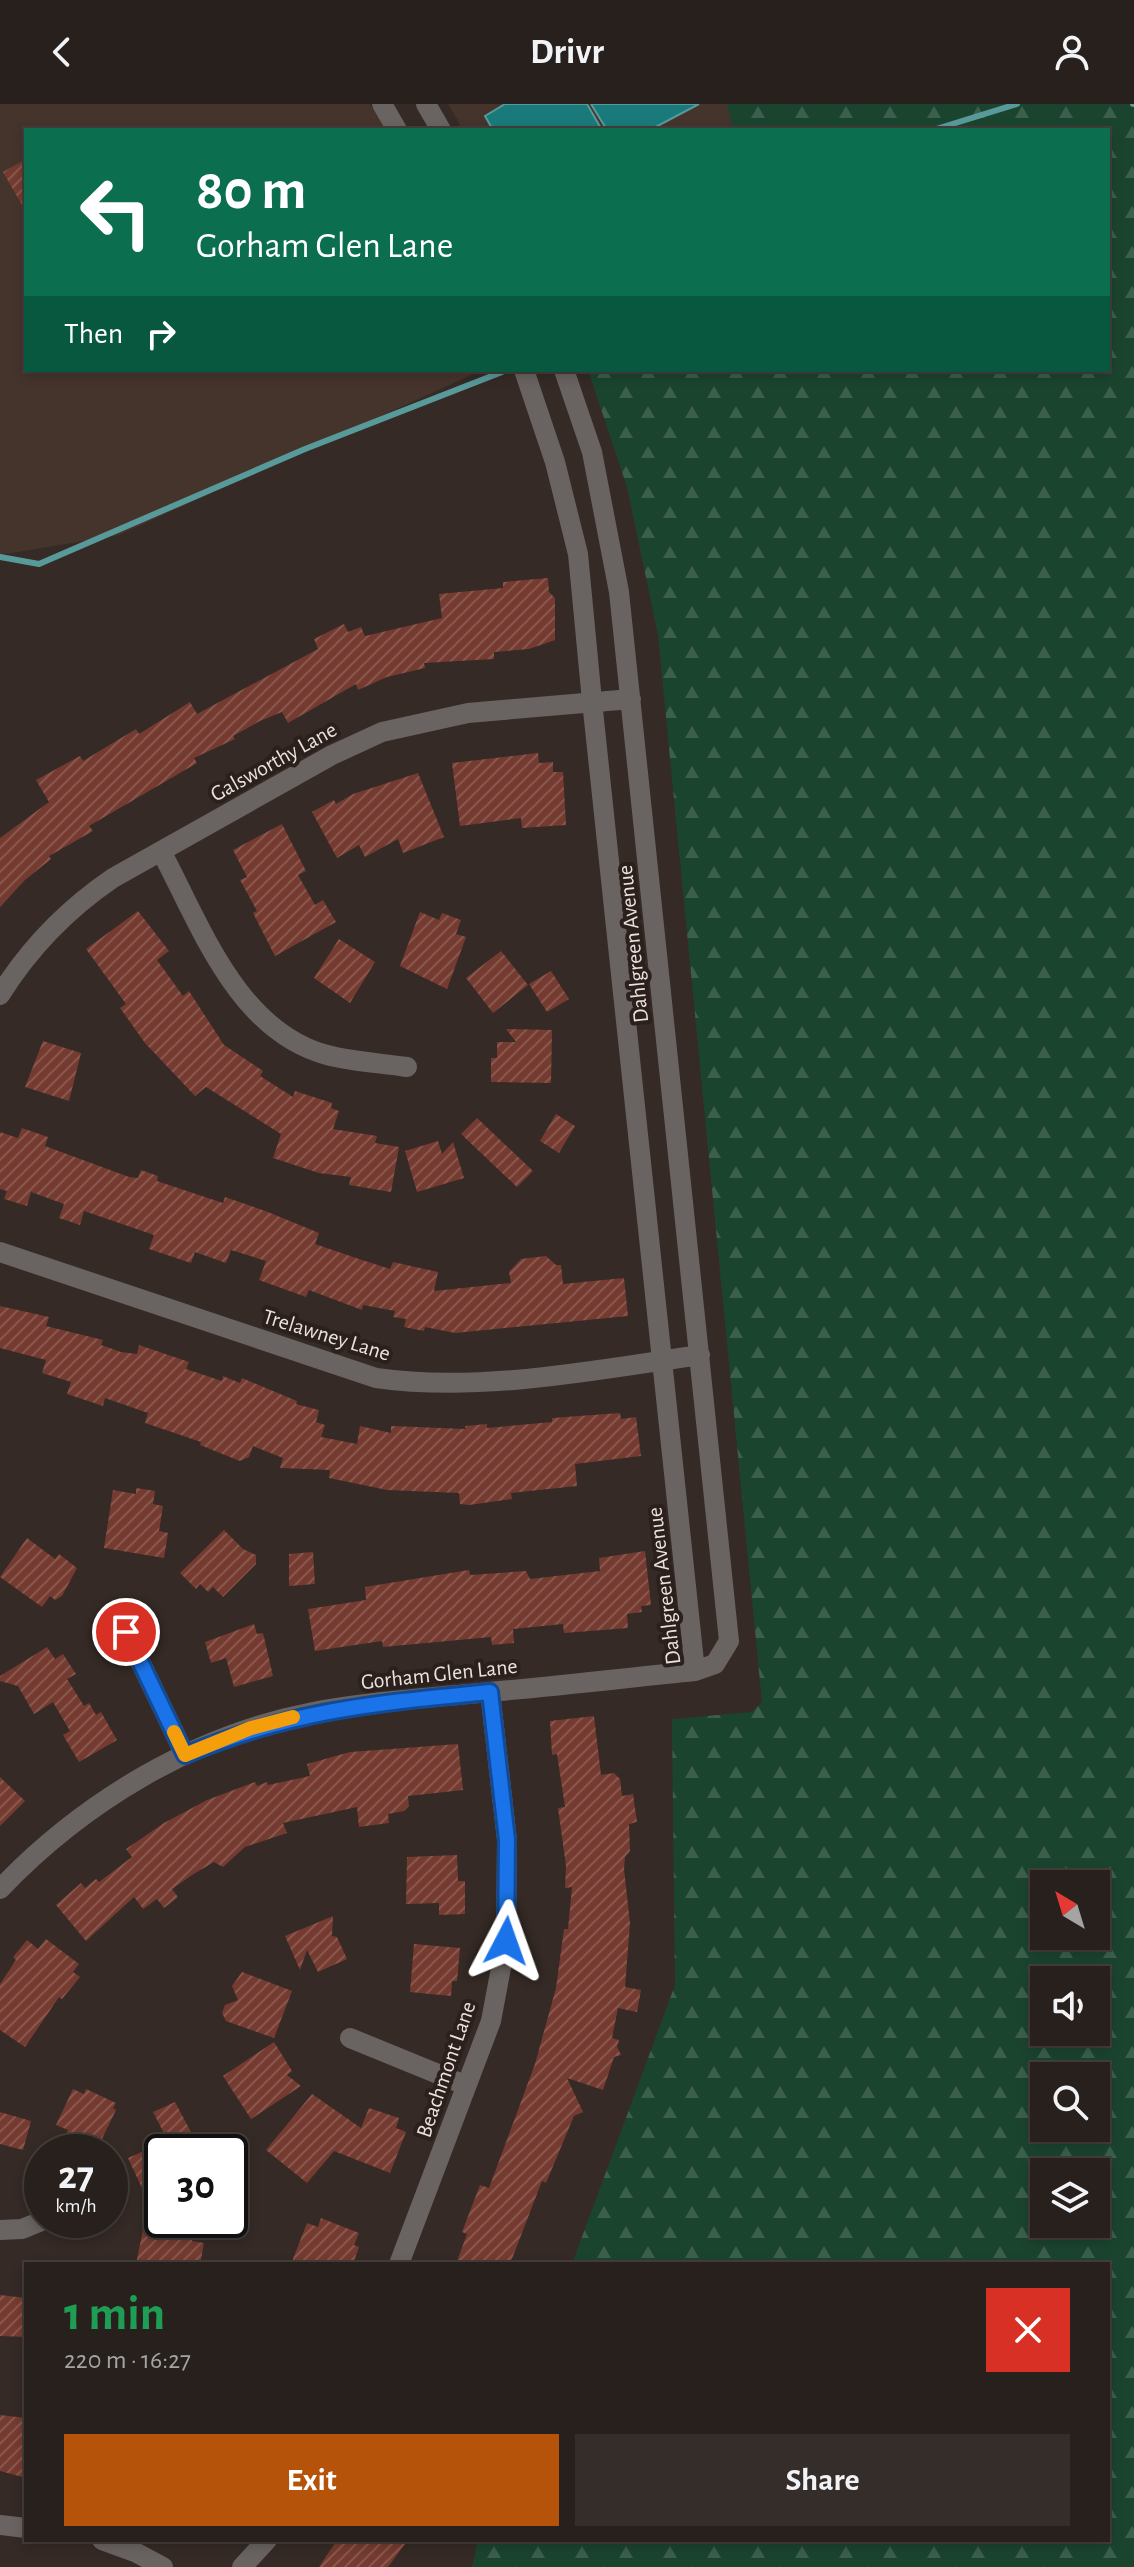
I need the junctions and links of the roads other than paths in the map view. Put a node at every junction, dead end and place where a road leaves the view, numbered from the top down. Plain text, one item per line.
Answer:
1 (382, 104) edge
2 (426, 104) edge
3 (396, 128) edge
4 (440, 128) edge
5 (525, 372) edge
6 (565, 372) edge
7 (631, 699) junction
8 (592, 701) junction
9 (161, 851) junction
10 (0, 995) edge
11 (407, 1067) dead end
12 (0, 1252) edge
13 (700, 1355) junction
14 (663, 1361) junction
15 (126, 1632) dead end
16 (695, 1671) junction
17 (490, 1692) junction
18 (185, 1755) junction
19 (0, 1889) edge
20 (350, 2038) dead end
21 (465, 2085) junction
22 (24, 2228) edge
23 (0, 2230) edge
24 (400, 2262) edge
25 (0, 2525) edge
26 (24, 2528) edge
27 (108, 2542) edge
28 (265, 2542) edge
29 (163, 2567) edge
30 (242, 2567) edge

1 - 3 street
2 - 4 street
5 - 8 street, Dahlgreen Avenue
6 - 7 street, Dahlgreen Avenue
7 - 8 street, Galsworthy Lane
7 - 13 street, Dahlgreen Avenue
8 - 9 street, Galsworthy Lane
8 - 14 street, Dahlgreen Avenue
9 - 10 street, Galsworthy Lane
9 - 11 street
12 - 14 street, Trelawney Lane
13 - 14 street, Trelawney Lane
13 - 16 street, Dahlgreen Avenue
14 - 16 street, Dahlgreen Avenue
15 - 18 street
16 - 17 street, Gorham Glen Lane
17 - 18 street, Gorham Glen Lane
17 - 21 street, Beachmont Lane
18 - 19 street, Gorham Glen Lane
20 - 21 street
21 - 24 street, Beachmont Lane
22 - 23 street
25 - 26 street
27 - 29 street
28 - 30 street

